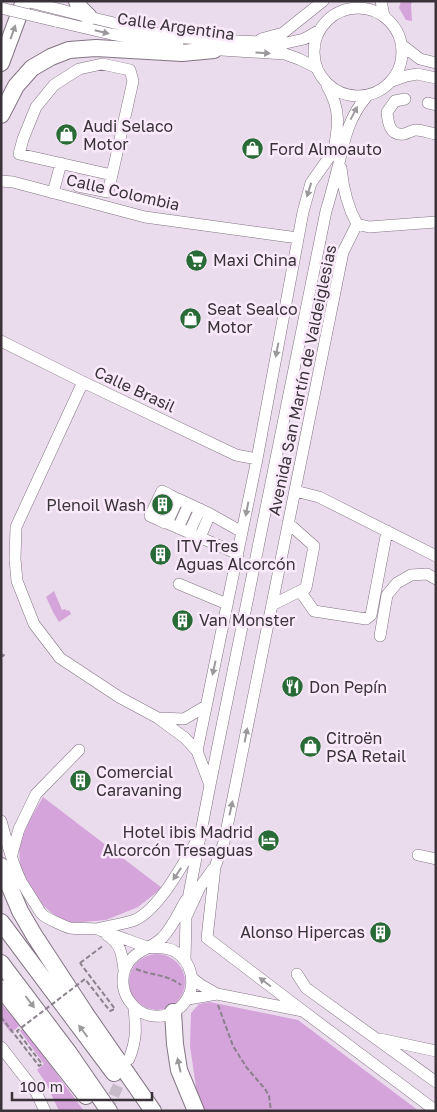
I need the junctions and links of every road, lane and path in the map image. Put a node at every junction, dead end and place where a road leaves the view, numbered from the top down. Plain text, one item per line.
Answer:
1 (25, 1) edge
2 (77, 1) edge
3 (323, 1) edge
4 (381, 1) edge
5 (352, 5) edge
6 (1, 8) edge
7 (384, 16) junction
8 (89, 17) junction
9 (320, 30) junction
10 (249, 42) junction
11 (402, 45) junction
12 (214, 50) junction
13 (1, 63) edge
14 (436, 63) edge
15 (317, 68) junction
16 (436, 78) edge
17 (324, 80) junction
18 (392, 81) junction
19 (367, 96) junction
20 (405, 99) dead end
21 (1, 115) edge
22 (436, 134) edge
23 (334, 149) junction
24 (340, 161) junction
25 (61, 164) junction
26 (112, 175) junction
27 (1, 181) edge
28 (78, 186) dead end
29 (53, 193) junction
30 (326, 211) junction
31 (436, 222) edge
32 (357, 224) junction
33 (298, 238) junction
34 (1, 341) edge
35 (83, 382) junction
36 (257, 459) junction
37 (295, 491) junction
38 (174, 497) junction
39 (200, 509) junction
40 (163, 521) junction
41 (288, 523) junction
42 (178, 528) junction
43 (387, 531) junction
44 (242, 532) junction
45 (195, 535) junction
46 (238, 554) junction
47 (436, 556) edge
48 (436, 579) edge
49 (179, 584) dead end
50 (300, 591) junction
51 (227, 604) junction
52 (272, 605) junction
53 (380, 636) dead end
54 (206, 706) junction
55 (158, 718) junction
56 (79, 750) dead end
57 (197, 751) junction
58 (210, 785) junction
59 (1, 822) edge
60 (202, 832) junction
61 (418, 855) dead end
62 (436, 859) edge
63 (6, 861) edge
64 (215, 867) junction
65 (189, 894) junction
66 (186, 917) junction
67 (1, 922) edge
68 (96, 929) junction
69 (113, 939) junction
70 (149, 947) junction
71 (185, 960) junction
72 (1, 963) edge
73 (126, 967) junction
74 (297, 974) dead end
75 (192, 978) junction
76 (1, 988) edge
77 (217, 994) junction
78 (189, 996) junction
79 (134, 1008) junction
80 (303, 1011) junction
81 (173, 1012) junction
82 (1, 1016) edge
83 (376, 1039) junction
84 (1, 1047) edge
85 (436, 1051) edge
86 (129, 1059) tunnel mouth
87 (415, 1067) junction
88 (436, 1071) edge
89 (436, 1082) edge
90 (436, 1110) edge
91 (45, 1111) edge
92 (98, 1111) edge
93 (109, 1111) edge
94 (146, 1111) edge
95 (153, 1111) edge
96 (196, 1111) edge
97 (271, 1111) edge

1 - 8 street, Calle Argentina
13 -> 1 highway
2 - 8 highway
3 - 10 street
4 - 7 street
5 - 7 street
5 - 9 street
6 -> 12 street, Calle Argentina, bridge
7 - 11 street
8 - 10 street, Calle Argentina
9 - 10 street, Calle Argentina
9 - 15 street
11 - 14 street
11 - 18 street
12 -> 15 street, Calle Argentina
12 - 21 highway
15 - 17 street
16 - 18 street
17 - 19 street
17 - 23 street, Avenida San Martín de Valdeiglesias
18 - 19 street
24 -> 19 street, Avenida San Martín de Valdeiglesias
20 - 22 street
23 - 30 street, Avenida San Martín de Valdeiglesias
23 -> 33 street, Avenida San Martín de Valdeiglesias
24 - 30 street, Avenida San Martín de Valdeiglesias
24 - 32 street
25 - 26 street
25 - 26 street
25 - 29 street
26 - 28 street
27 - 29 street, Calle Colombia
29 - 33 street, Calle Colombia
30 - 58 street, Avenida San Martín de Valdeiglesias
31 - 32 street
32 - 37 street, Avenida San Martín de Valdeiglesias
33 -> 36 street, Avenida San Martín de Valdeiglesias
34 - 35 street, Calle Brasil
35 - 36 street, Calle Brasil
35 - 55 street
36 -> 44 street, Avenida San Martín de Valdeiglesias
37 - 41 street, Avenida San Martín de Valdeiglesias
37 - 43 street
38 - 39 street
38 - 40 street
38 - 40 street
39 - 42 street
39 - 44 street
39 - 45 street
40 - 42 street
41 - 50 street
41 - 52 street, Avenida San Martín de Valdeiglesias
42 - 45 street
43 - 47 street
43 - 50 street
44 - 46 street, Avenida San Martín de Valdeiglesias
45 - 46 street
46 - 51 street, Avenida San Martín de Valdeiglesias
48 - 53 street
49 - 51 street
50 - 52 street
51 -> 54 street, Avenida San Martín de Valdeiglesias
64 -> 52 street, Avenida San Martín de Valdeiglesias
54 - 55 street
54 - 57 street, Avenida San Martín de Valdeiglesias
55 - 57 street
56 - 63 street
57 - 58 street
58 - 60 street, Avenida San Martín de Valdeiglesias
59 - 63 street
60 - 65 street, Avenida San Martín de Valdeiglesias
60 -> 68 street
61 - 62 street
63 - 68 street
63 - 95 highway
64 - 66 street, Avenida San Martín de Valdeiglesias
80 -> 64 street, Avenida San Martín de Valdeiglesias
65 - 66 street
65 - 70 street
66 - 71 street, Avenida San Martín de Valdeiglesias
94 -> 67 highway
68 - 69 street
68 - 70 street
69 - 73 street
69 - 82 path, bridge
70 - 71 street
70 - 73 street
71 - 75 street
72 -> 93 highway
73 - 78 path
73 - 79 street
74 - 83 street
75 - 77 street
75 - 78 street
76 - 92 highway
77 - 78 street
77 - 80 street
77 - 97 path
78 - 81 street
79 - 81 street
79 - 86 street
80 - 90 street
96 -> 81 highway
83 - 85 street
83 - 87 street
84 - 91 street
87 - 88 street
87 - 89 street

